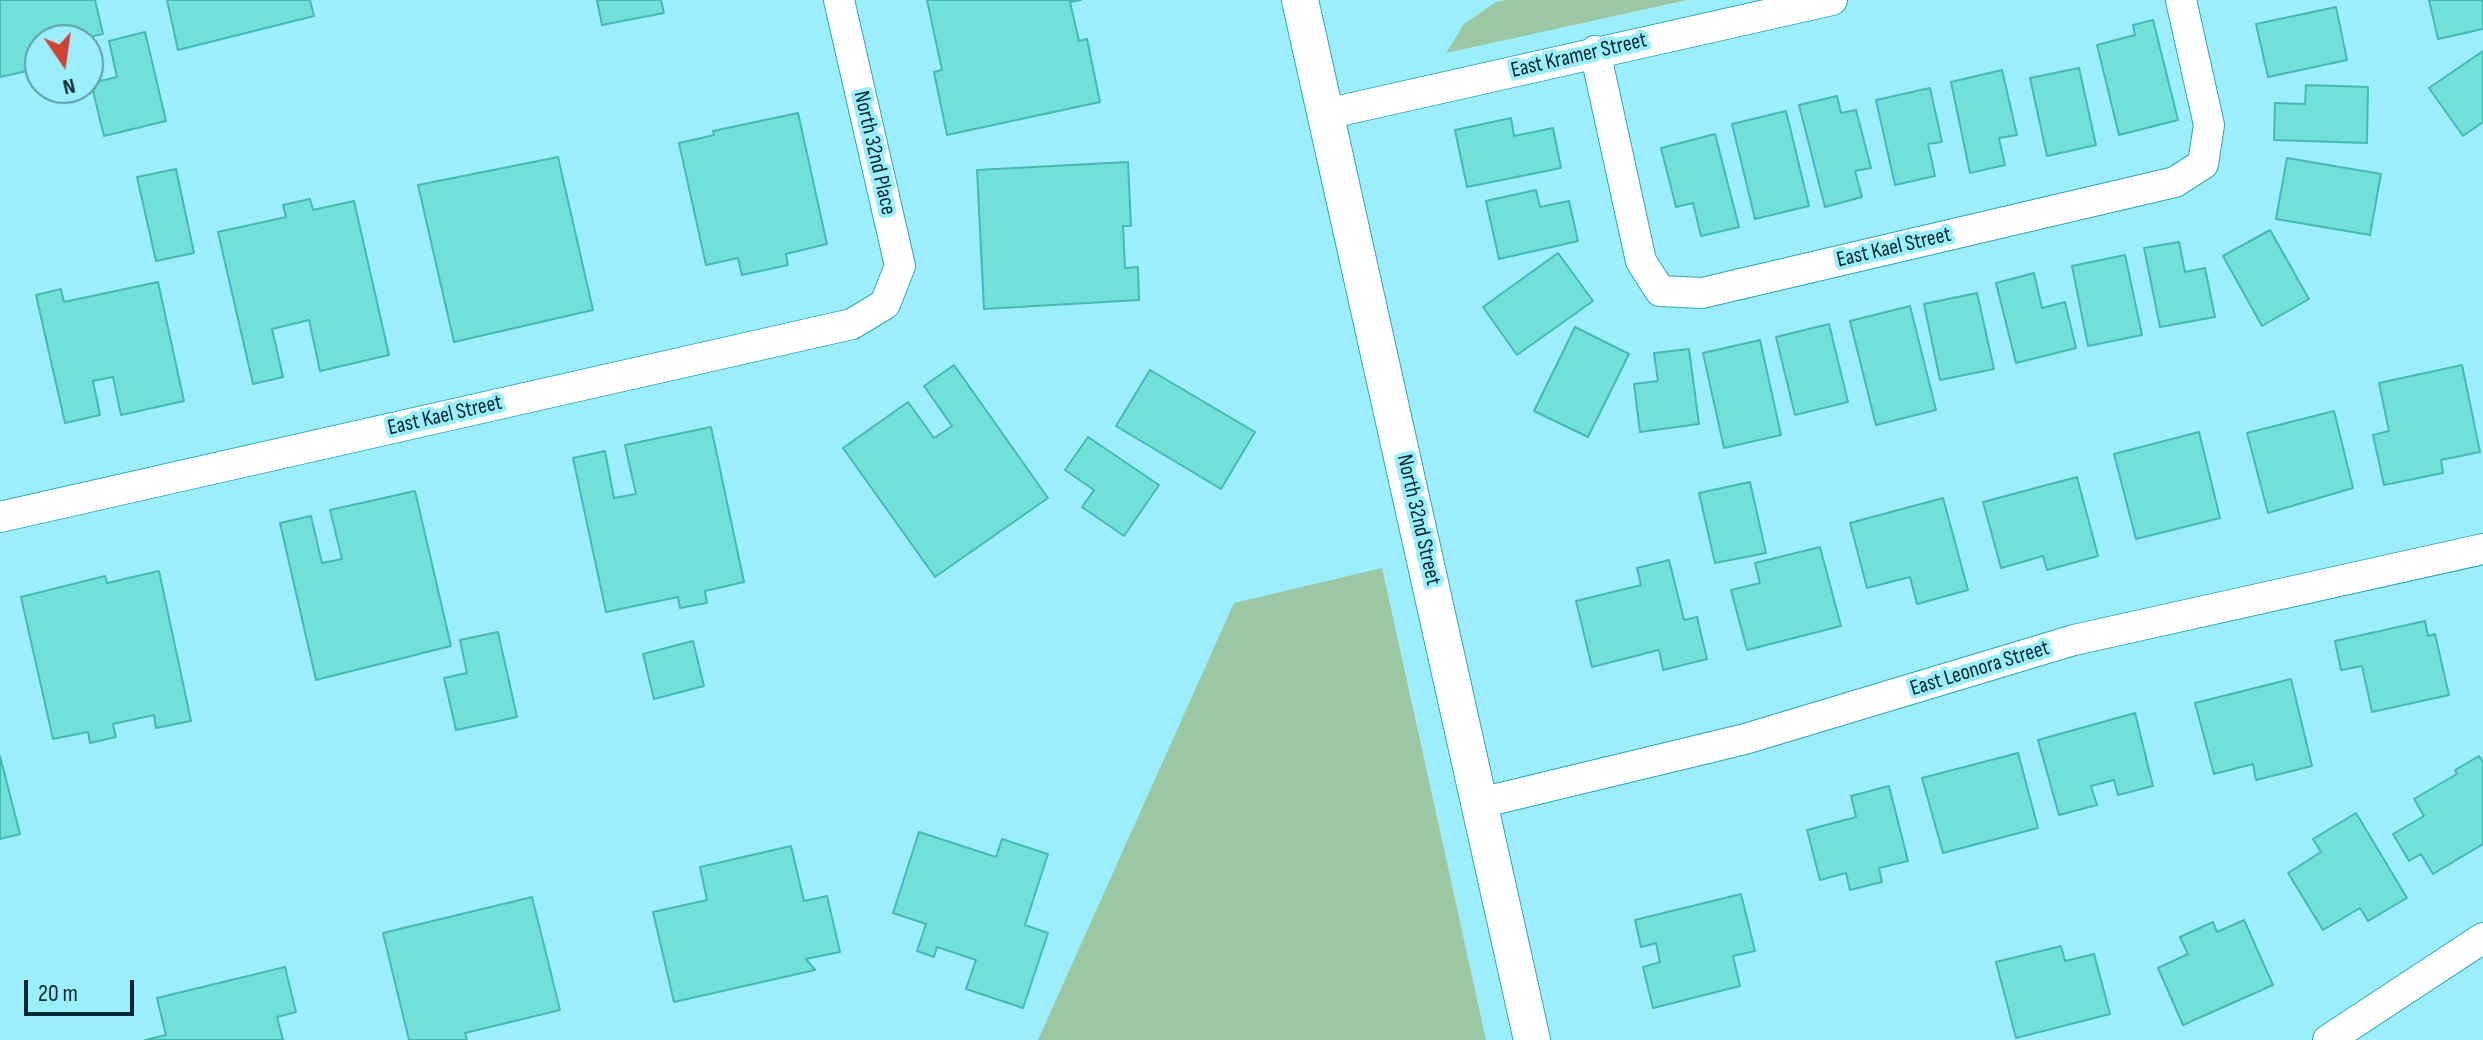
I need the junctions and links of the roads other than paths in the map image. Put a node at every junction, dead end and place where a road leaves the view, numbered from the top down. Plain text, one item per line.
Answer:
1 (839, 0) edge
2 (1300, 0) edge
3 (1832, 0) edge
4 (2181, 0) edge
5 (1595, 51) junction
6 (1326, 114) junction
7 (885, 304) joint
8 (0, 517) edge
9 (2483, 549) edge
10 (1480, 803) junction
11 (2483, 938) edge
12 (1532, 1040) edge
13 (2328, 1040) edge

1 - 7 street, North 32nd Place
2 - 6 street, North 32nd Street
3 - 5 street, East Kramer Street
4 - 5 street, East Kael Street
5 - 6 street, East Kramer Street
6 - 10 street, North 32nd Street
7 - 8 street, East Kael Street
9 - 10 street, East Leonora Street
10 - 12 street, North 32nd Street
11 - 13 street

